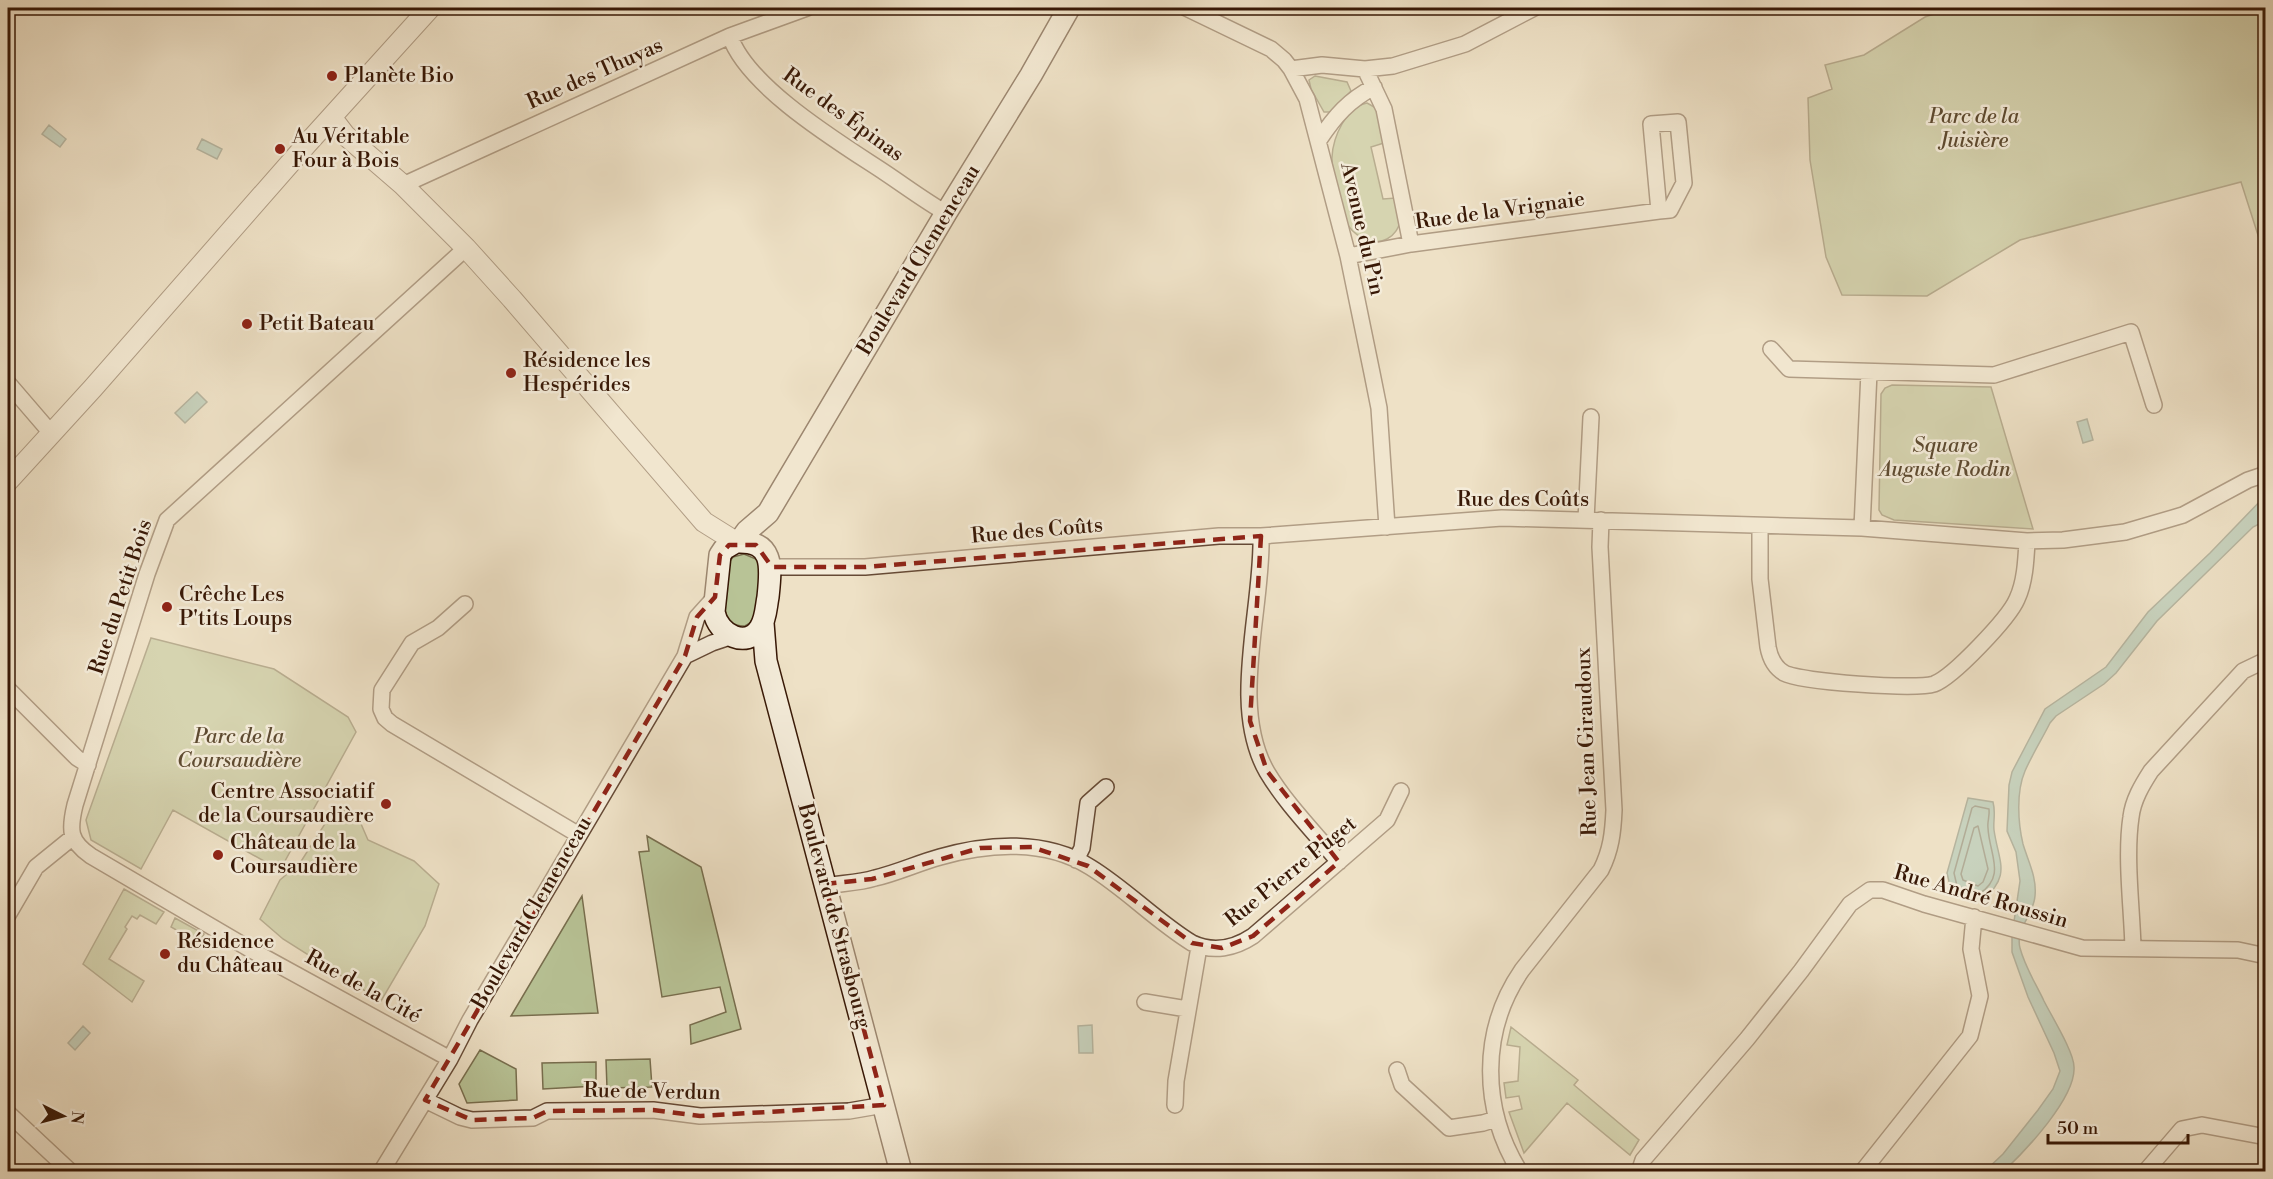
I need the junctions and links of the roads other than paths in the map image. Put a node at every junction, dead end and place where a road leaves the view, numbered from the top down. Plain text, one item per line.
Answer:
1 (430, 8) edge
2 (807, 8) edge
3 (1068, 8) edge
4 (1186, 8) edge
5 (1534, 8) edge
6 (730, 36) junction
7 (1291, 69) junction
8 (1365, 69) junction
9 (1374, 87) junction
10 (332, 118) junction
11 (1319, 140) junction
12 (404, 185) junction
13 (1659, 211) junction
14 (946, 213) junction
15 (1411, 244) junction
16 (466, 248) junction
17 (1348, 256) junction
18 (1771, 349) dead end
19 (1869, 372) junction
20 (8, 383) edge
21 (2154, 405) dead end
22 (1591, 417) dead end
23 (51, 433) junction
24 (2265, 474) edge
25 (8, 481) edge
26 (768, 513) junction
27 (1593, 520) junction
28 (704, 522) junction
29 (1760, 526) junction
30 (1387, 527) junction
31 (1862, 528) junction
32 (1261, 536) junction
33 (2027, 541) junction
34 (737, 542) junction
35 (768, 560) junction
36 (717, 565) junction
37 (715, 597) junction
38 (465, 604) dead end
39 (763, 623) junction
40 (735, 637) junction
41 (685, 656) junction
42 (2265, 660) edge
43 (766, 661) junction
44 (8, 689) edge
45 (88, 765) junction
46 (1106, 787) dead end
47 (1401, 791) dead end
48 (579, 835) junction
49 (73, 837) junction
50 (1076, 860) junction
51 (1339, 862) junction
52 (825, 886) junction
53 (8, 915) edge
54 (1974, 917) junction
55 (1200, 947) junction
56 (2133, 948) junction
57 (2265, 956) edge
58 (1145, 1002) dead end
59 (1187, 1009) junction
60 (450, 1059) junction
61 (1397, 1070) dead end
62 (424, 1100) junction
63 (1175, 1105) dead end
64 (884, 1106) junction
65 (8, 1113) edge
66 (1496, 1119) junction
67 (2265, 1137) edge
68 (71, 1172) edge
69 (381, 1172) edge
70 (901, 1172) edge
71 (1520, 1172) edge
72 (1639, 1172) edge
73 (1862, 1172) edge
74 (2145, 1172) edge

1 - 10 street
2 - 6 street, Rue des Thuyas
3 - 14 main road, Boulevard Clemenceau
4 - 7 street, Avenue du Pin
5 - 8 street
6 - 12 street, Rue des Thuyas
6 - 14 street, Rue des Épinas
7 - 8 street
7 - 11 street, Avenue du Pin
8 - 9 street
9 - 11 street
9 - 15 street
10 - 12 street
10 - 23 street
11 - 17 street, Avenue du Pin
12 - 16 street
13 - 13 street
13 - 15 street, Rue de la Vrignaie
14 - 26 main road, Boulevard Clemenceau
15 - 17 street, Rue de la Vrignaie
16 - 28 street
16 - 45 street, Rue du Petit Bois
17 - 30 street, Avenue du Pin
18 - 19 street
19 - 21 street
19 - 31 street
20 - 23 street
22 - 27 street, Rue Jean Giraudoux
23 - 25 street
24 - 33 street, Rue des Coûts
26 - 34 main road, Boulevard Clemenceau
26 - 35 main road, Boulevard Clemenceau
27 - 29 street, Rue des Coûts
27 - 30 street, Rue des Coûts
27 - 66 street, Rue Jean Giraudoux
28 - 34 street
28 - 36 street
29 - 31 street, Rue des Coûts
29 - 33 street
30 - 32 street, Rue des Coûts
31 - 33 street, Rue des Coûts
32 - 35 street, Rue des Coûts
32 - 51 street
34 - 35 main road
34 - 36 main road, Boulevard Clemenceau
35 - 39 main road, Boulevard Clemenceau
36 - 37 main road
37 - 40 main road
37 - 41 street, Boulevard Clemenceau
38 - 48 street
39 - 40 main road
39 - 43 main road, Boulevard de Strasbourg
40 - 41 street
40 - 43 main road
41 - 48 street, Boulevard Clemenceau
42 - 56 street
43 - 52 main road, Boulevard de Strasbourg
44 - 45 street
45 - 49 street, Rue du Petit Bois
46 - 50 street
47 - 51 street, Rue Pierre Puget
48 - 60 street, Boulevard Clemenceau
49 - 53 street
49 - 60 street, Rue de la Cité
50 - 52 street
50 - 55 street
51 - 55 street, Rue Pierre Puget
52 - 64 main road, Boulevard de Strasbourg
54 - 56 street, Rue André Roussin
54 - 72 street, Rue André Roussin
54 - 73 street
55 - 59 street
56 - 57 street, Rue André Roussin
58 - 59 street
59 - 63 street
60 - 62 street, Boulevard Clemenceau
61 - 66 street
62 - 64 street, Rue de Verdun
62 - 69 street, Boulevard Clemenceau
64 - 70 main road, Boulevard de Strasbourg
65 - 68 street
66 - 71 street, Rue Jean Giraudoux
67 - 74 street

